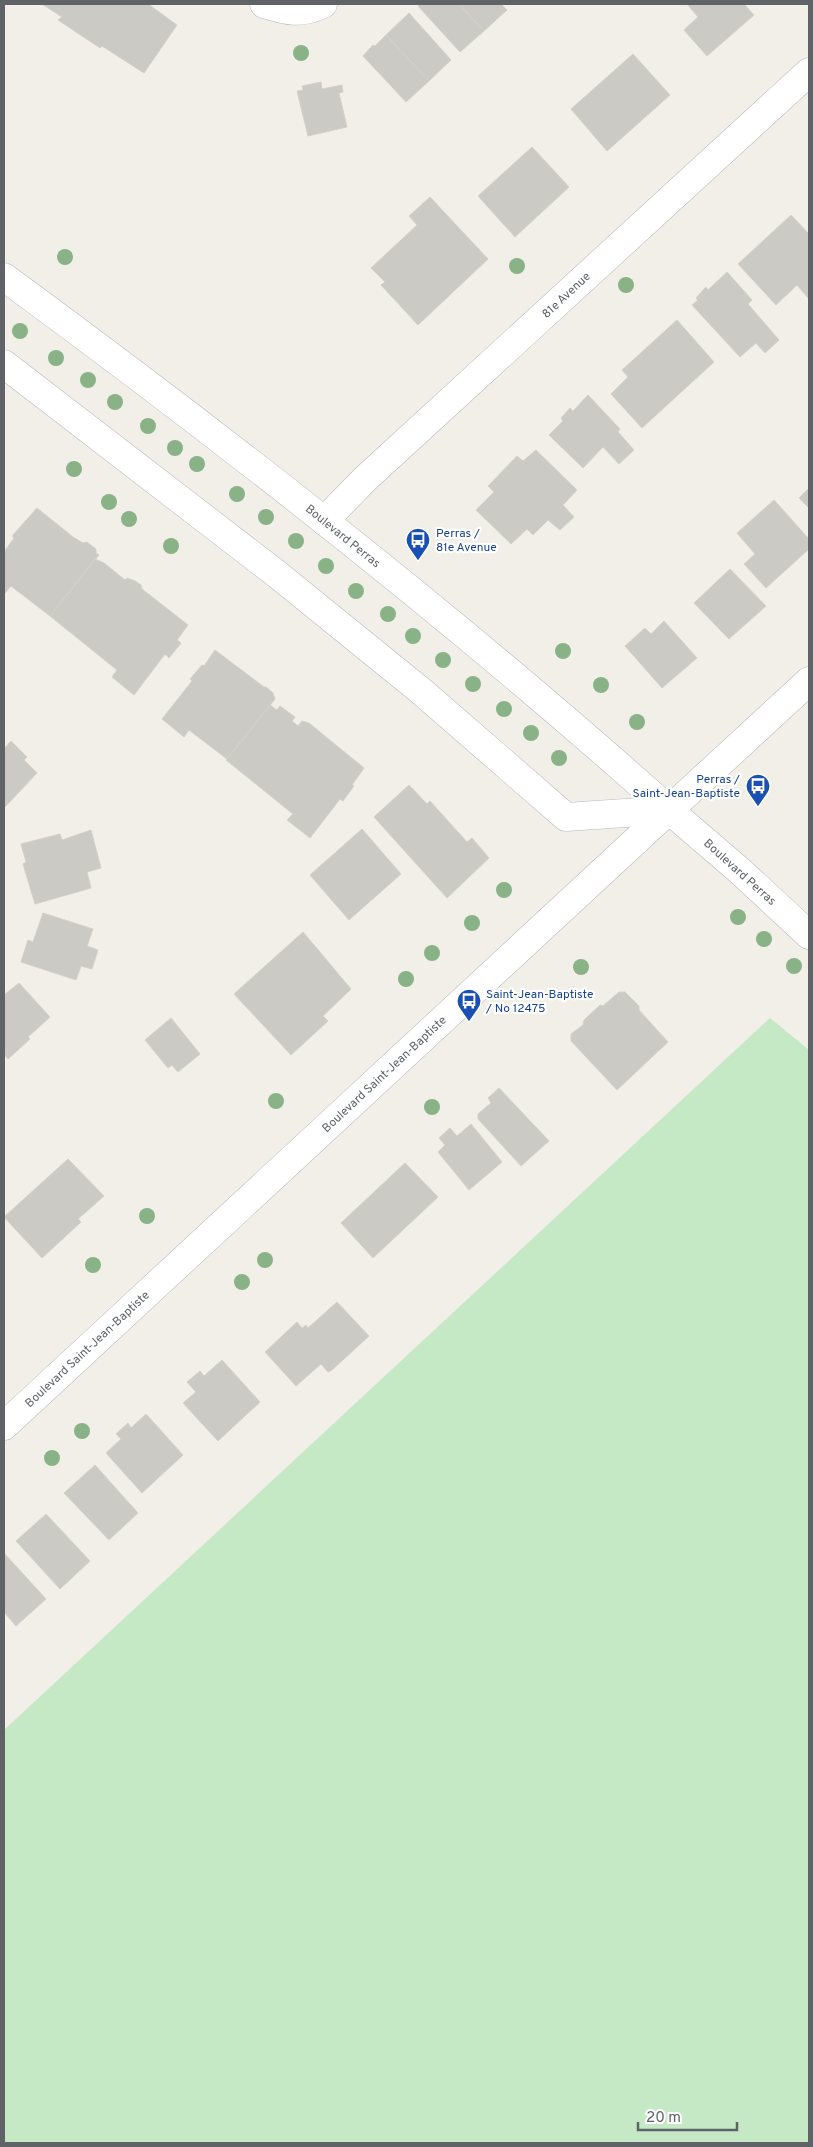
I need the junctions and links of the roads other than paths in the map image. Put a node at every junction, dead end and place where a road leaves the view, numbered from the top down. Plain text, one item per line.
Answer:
1 (264, 4) edge
2 (323, 4) edge
3 (809, 72) edge
4 (4, 278) edge
5 (4, 364) edge
6 (324, 521) junction
7 (809, 681) edge
8 (669, 810) junction
9 (809, 935) edge
10 (4, 1426) edge

1 - 2 main road
3 - 6 main road, 81e Avenue
4 - 6 main road, Boulevard Perras
5 - 8 main road
6 - 8 main road, Boulevard Perras
7 - 8 main road, Boulevard Saint-Jean-Baptiste
8 - 9 main road, Boulevard Perras
8 - 10 main road, Boulevard Saint-Jean-Baptiste

